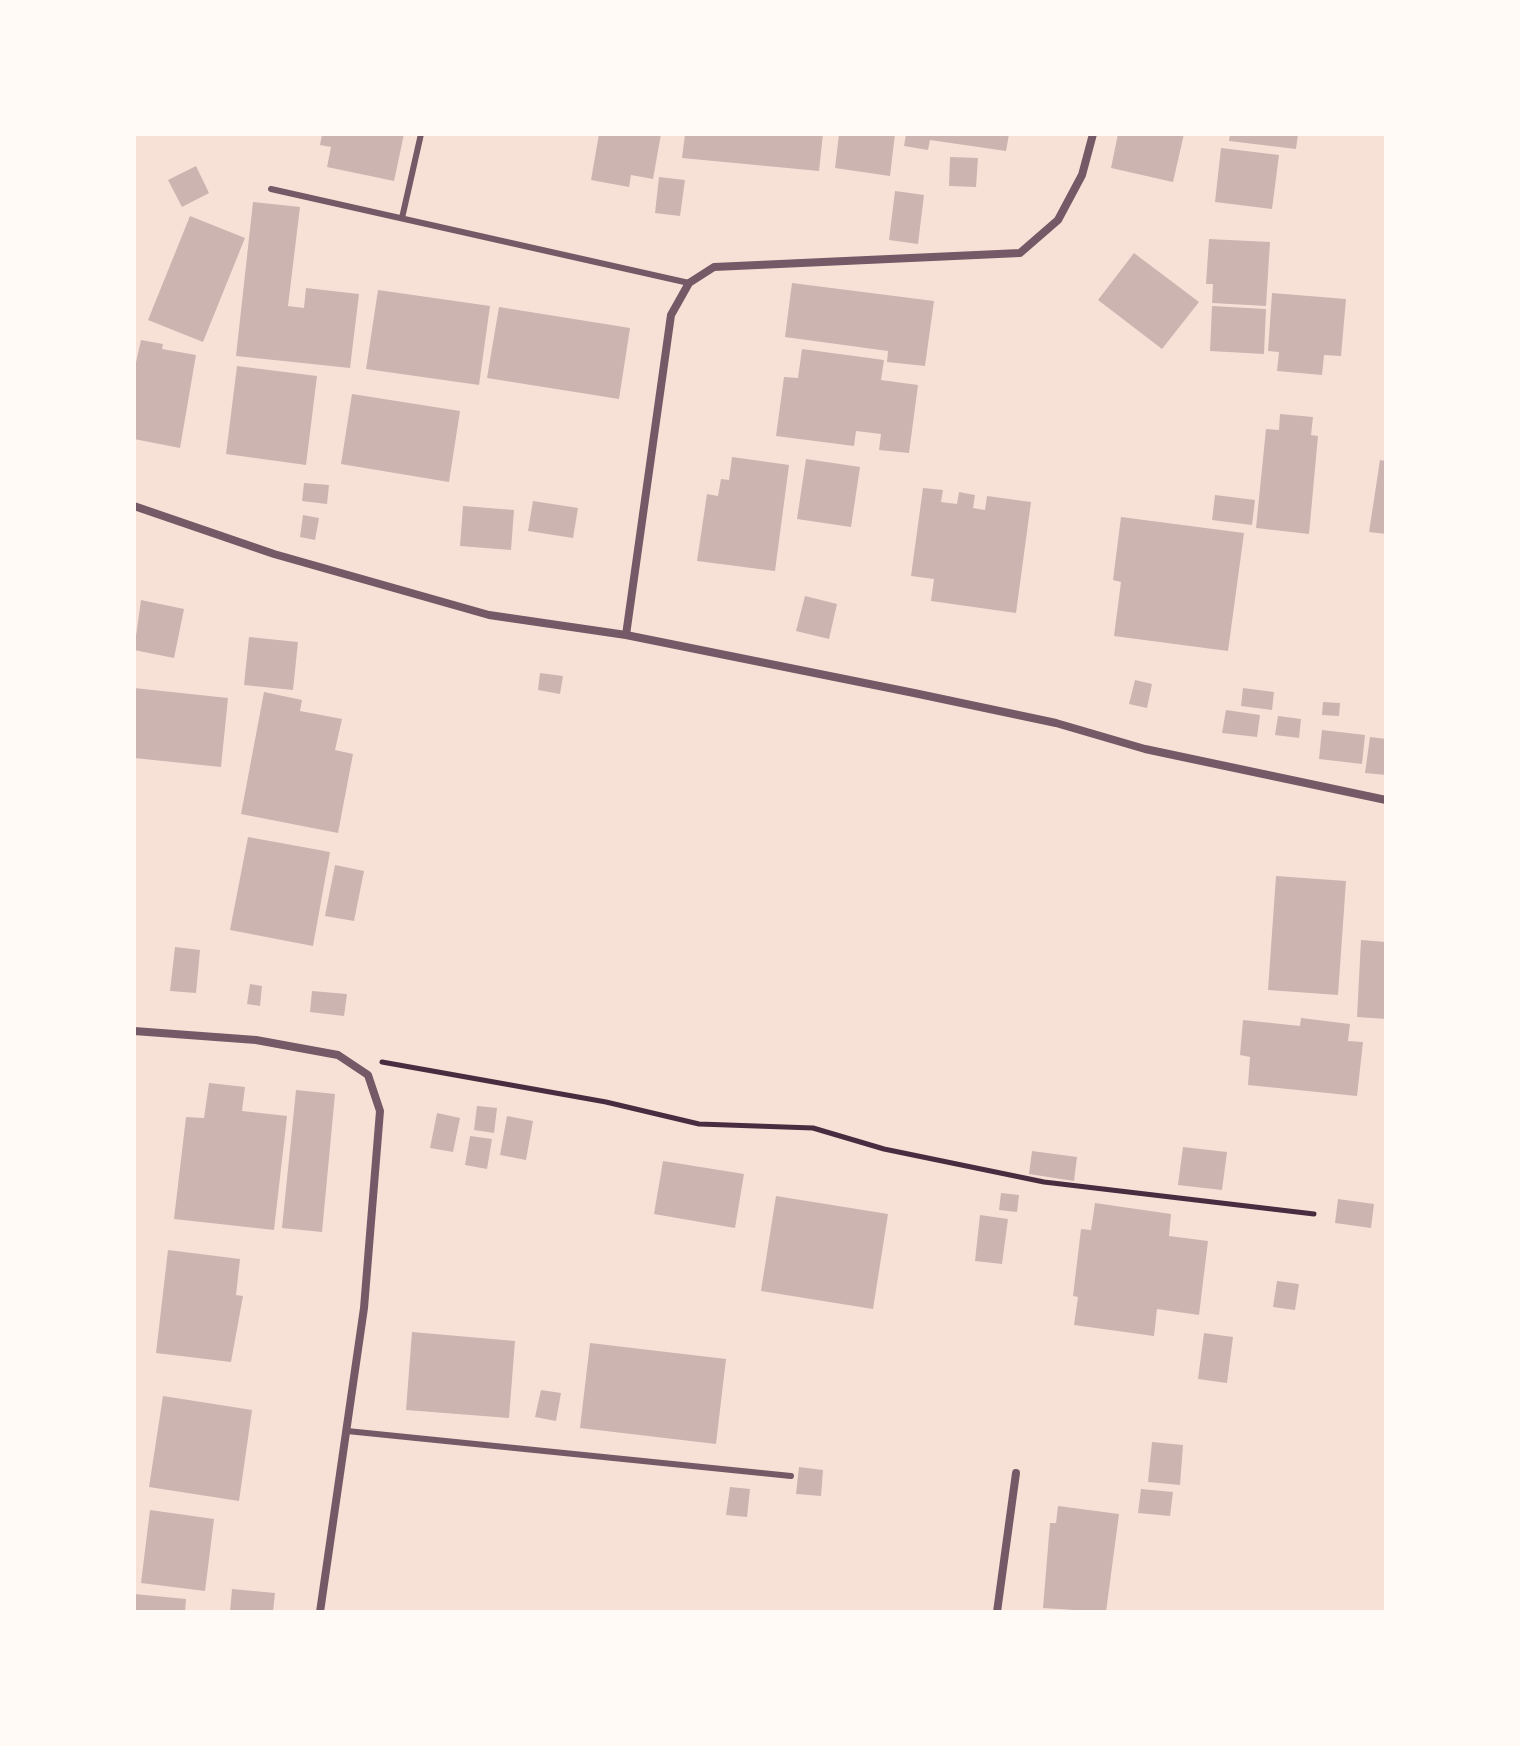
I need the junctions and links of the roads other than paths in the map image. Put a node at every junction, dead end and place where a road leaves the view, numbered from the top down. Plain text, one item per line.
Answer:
1 (421, 134) edge
2 (1093, 134) edge
3 (271, 189) dead end
4 (402, 218) junction
5 (689, 283) junction
6 (134, 506) edge
7 (626, 635) junction
8 (1386, 800) edge
9 (134, 1031) edge
10 (347, 1431) junction
11 (1016, 1473) dead end
12 (791, 1476) dead end
13 (320, 1612) edge
14 (997, 1612) edge

1 - 4 lane
2 - 5 street
3 - 4 lane
4 - 5 lane
5 - 7 street
6 - 7 street
7 - 8 street
9 - 10 street
10 - 12 lane
10 - 13 street
11 - 14 street

